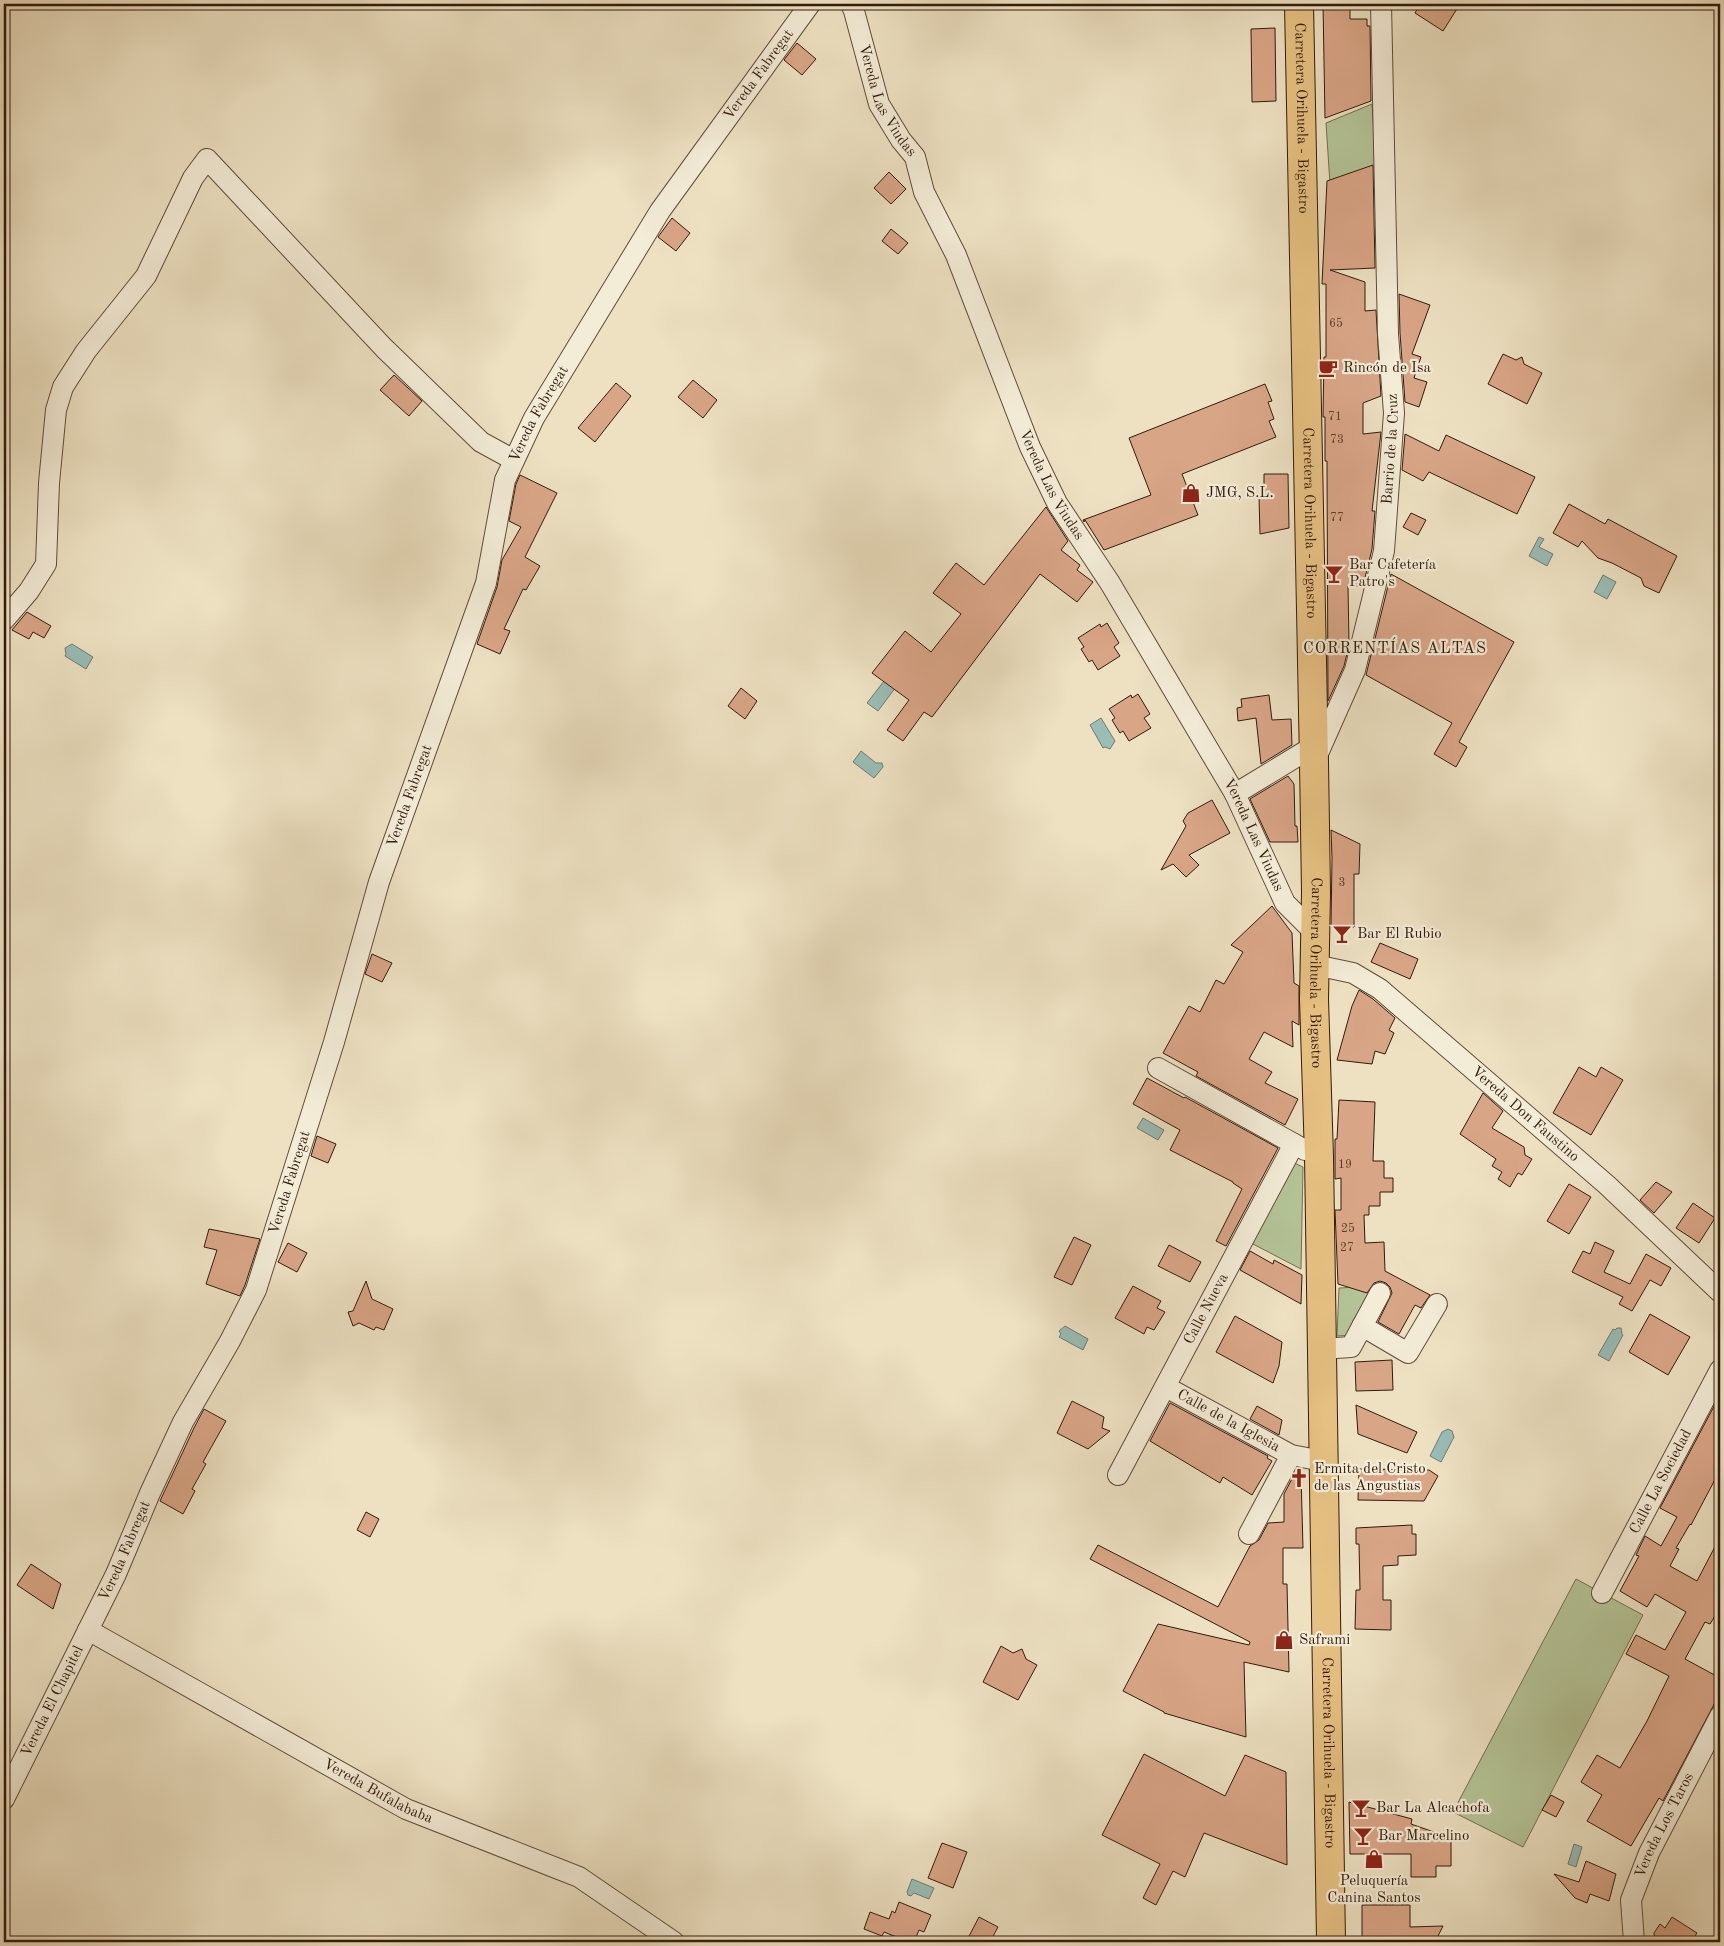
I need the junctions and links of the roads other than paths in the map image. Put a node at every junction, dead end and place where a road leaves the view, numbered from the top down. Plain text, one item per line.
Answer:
1 (810, 4) edge
2 (851, 4) edge
3 (1299, 4) edge
4 (1381, 4) edge
5 (514, 460) junction
6 (4, 620) edge
7 (1314, 754) junction
8 (1235, 794) junction
9 (1316, 934) junction
10 (1314, 964) junction
11 (1158, 1068) dead end
12 (1294, 1144) junction
13 (1319, 1156) junction
14 (1720, 1292) edge
15 (1380, 1293) dead end
16 (1436, 1304) dead end
17 (1362, 1326) junction
18 (1321, 1349) junction
19 (1720, 1370) edge
20 (1166, 1387) junction
21 (1290, 1455) junction
22 (1323, 1461) junction
23 (1118, 1475) dead end
24 (1249, 1534) dead end
25 (1602, 1593) dead end
26 (88, 1630) junction
27 (1720, 1716) edge
28 (4, 1799) edge
29 (674, 1942) edge
30 (1331, 1942) edge
31 (1634, 1942) edge

1 - 5 street, Vereda Fabregat
2 - 8 street, Vereda Las Viudas
3 - 7 main road, Carretera Orihuela - Bigastro
4 - 7 street, Barrio de la Cruz
5 - 6 street
5 - 26 street, Vereda Fabregat
7 - 8 street
7 - 9 main road, Carretera Orihuela - Bigastro
8 - 9 street, Vereda Las Viudas
9 - 10 main road, Carretera Orihuela - Bigastro
10 - 13 main road, Carretera Orihuela - Bigastro
10 - 14 street, Vereda Don Faustino
11 - 12 street
12 - 13 street
12 - 20 street, Calle Nueva
13 - 18 main road, Carretera Orihuela - Bigastro
15 - 17 street
16 - 17 street
17 - 18 street
18 - 22 main road, Carretera Orihuela - Bigastro
19 - 25 street, Calle La Sociedad
20 - 21 street, Calle de la Iglesia
20 - 23 street, Calle Nueva
21 - 22 street, Calle de la Iglesia
21 - 24 street, Calle de la Iglesia
22 - 30 main road, Carretera Orihuela - Bigastro
26 - 28 street, Vereda El Chapitel
26 - 29 street, Vereda Bufalababa
27 - 31 street, Vereda Los Taros

